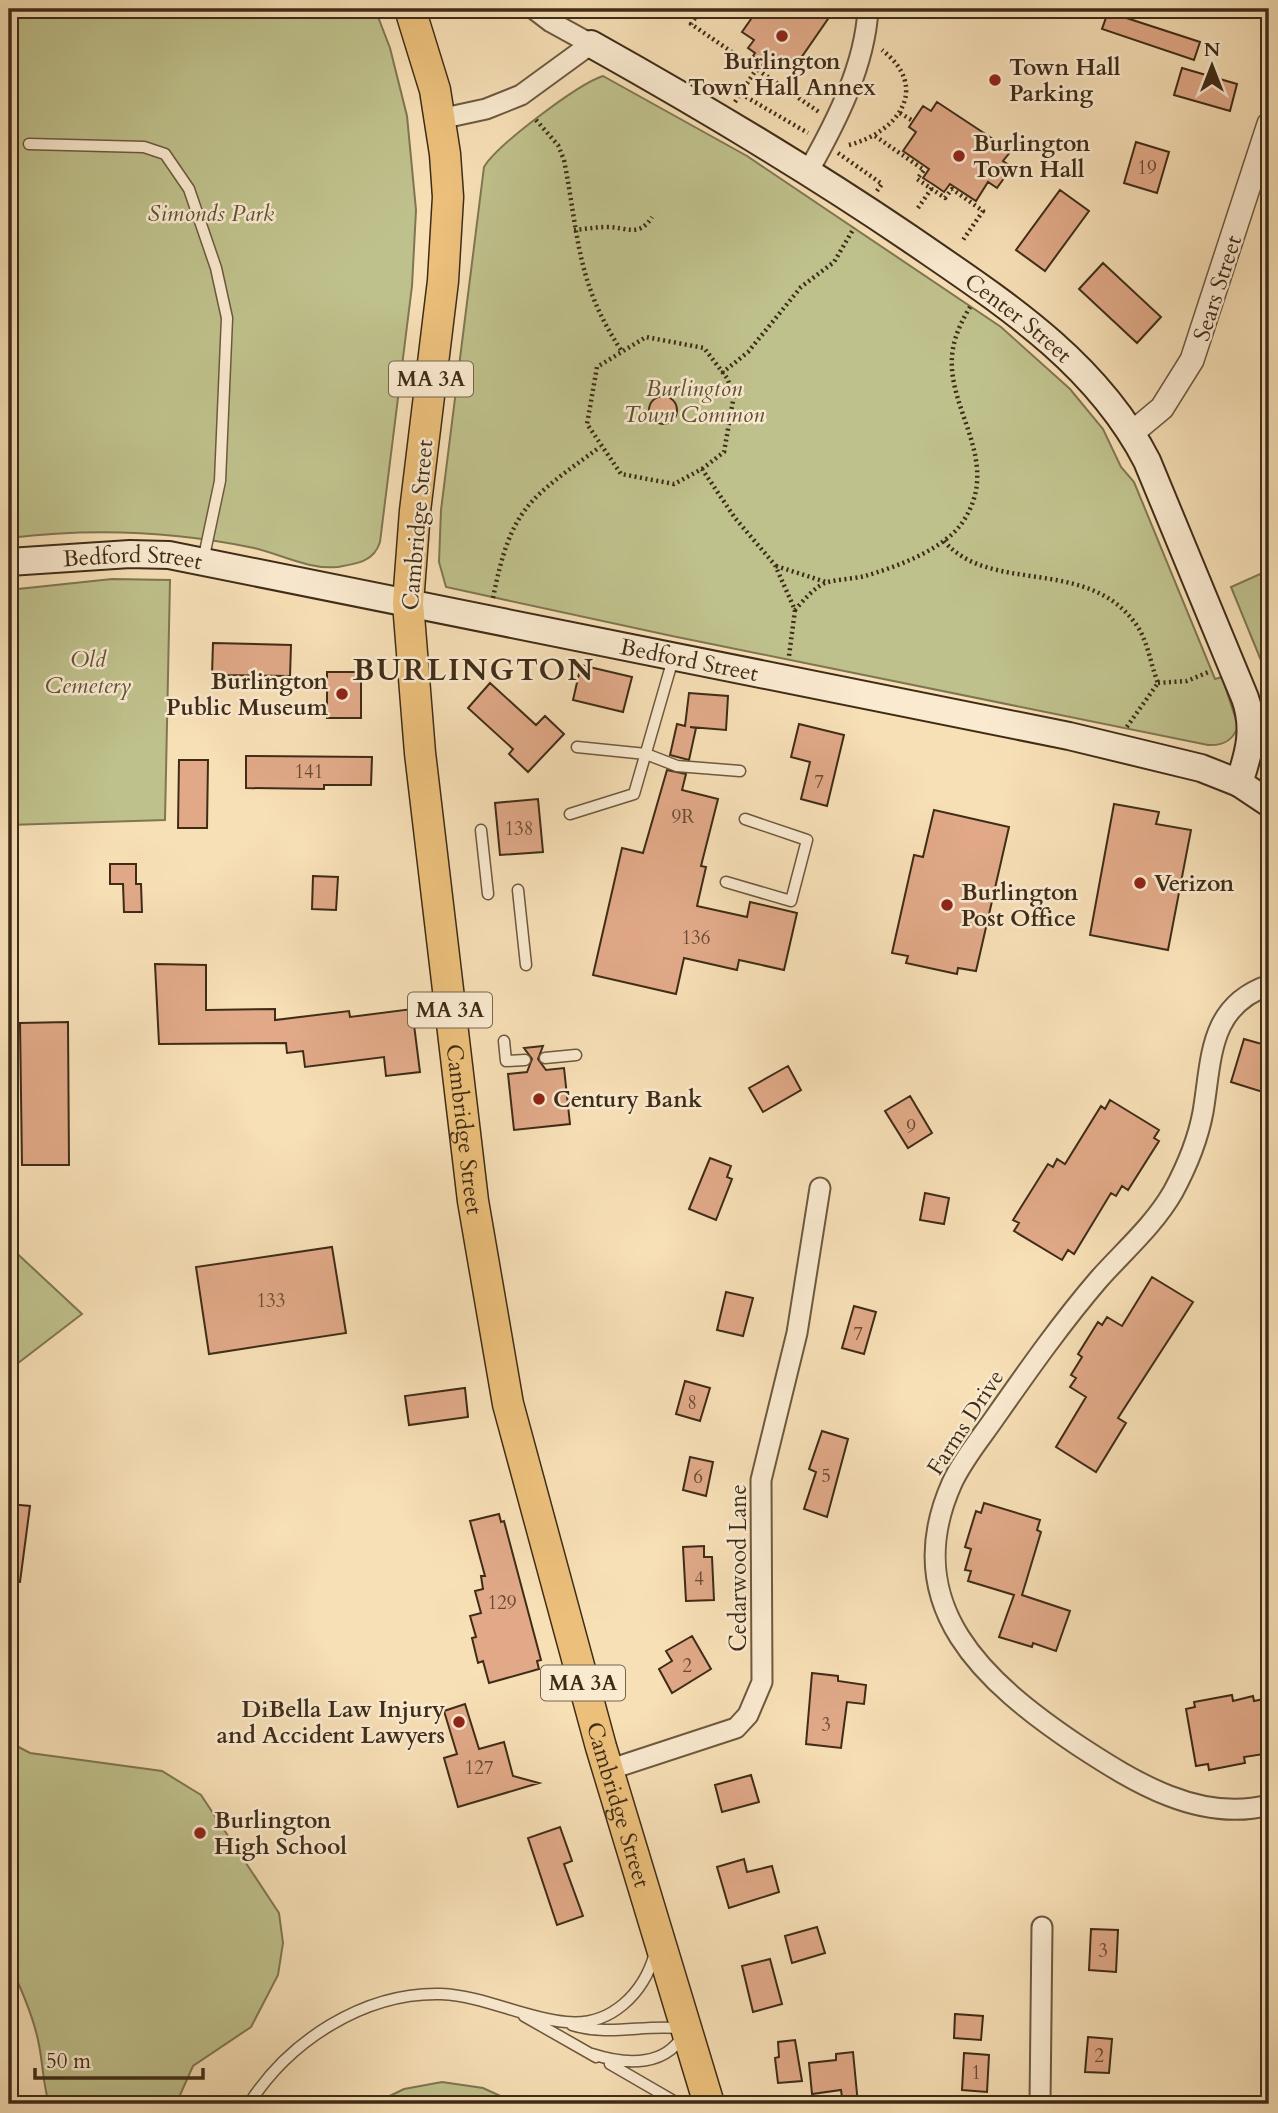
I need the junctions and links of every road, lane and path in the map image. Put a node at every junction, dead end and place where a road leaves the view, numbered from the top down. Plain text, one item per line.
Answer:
1 (410, 9) edge
2 (534, 9) edge
3 (701, 9) edge
4 (868, 9) edge
5 (591, 44) junction
6 (884, 51) dead end
7 (761, 62) dead end
8 (756, 70) junction
9 (900, 113) junction
10 (440, 119) junction
11 (724, 119) junction
12 (536, 120) dead end
13 (913, 121) dead end
14 (834, 122) junction
15 (1269, 124) edge
16 (875, 136) junction
17 (29, 144) dead end
18 (849, 145) dead end
19 (808, 170) junction
20 (882, 184) dead end
21 (933, 187) junction
22 (918, 208) dead end
23 (866, 209) junction
24 (652, 217) dead end
25 (574, 230) junction
26 (963, 240) dead end
27 (983, 289) junction
28 (621, 350) junction
29 (722, 373) junction
30 (1132, 433) junction
31 (600, 447) junction
32 (702, 469) junction
33 (944, 541) junction
34 (9, 562) edge
35 (203, 562) junction
36 (775, 565) junction
37 (826, 582) junction
38 (408, 603) junction
39 (795, 610) junction
40 (488, 619) junction
41 (675, 655) junction
42 (1216, 669) dead end
43 (785, 677) junction
44 (1158, 683) junction
45 (1126, 728) dead end
46 (577, 747) dead end
47 (646, 754) junction
48 (740, 771) dead end
49 (1239, 783) junction
50 (1269, 803) edge
51 (570, 814) dead end
52 (745, 819) dead end
53 (481, 830) dead end
54 (726, 882) dead end
55 (518, 890) dead end
56 (488, 894) dead end
57 (526, 965) dead end
58 (1269, 985) edge
59 (504, 1041) dead end
60 (576, 1055) dead end
61 (545, 1058) dead end
62 (526, 1060) dead end
63 (820, 1188) dead end
64 (608, 1770) junction
65 (1269, 1805) edge
66 (1042, 1927) dead end
67 (659, 1939) junction
68 (505, 2006) junction
69 (565, 2022) junction
70 (686, 2029) junction
71 (592, 2054) junction
72 (249, 2104) edge
73 (679, 2104) edge
74 (709, 2104) edge
75 (1040, 2104) edge

1 - 10 main road, Cambridge Street / MA 3A
2 - 5 street, Center Street
3 - 8 path
4 - 14 street
5 - 10 street
5 - 11 main road, Center Street
6 - 9 path
7 - 8 path
8 - 11 path
8 - 14 path
9 - 13 path
9 - 16 path
10 - 38 main road, Cambridge Street / MA 3A
11 - 19 main road, Center Street
12 - 25 path
14 - 19 street
15 - 30 street, Sears Street
16 - 18 path
16 - 21 path
17 - 35 lane
19 - 23 main road, Center Street
20 - 23 path
21 - 22 path
21 - 26 path
23 - 27 main road, Center Street
23 - 29 path
24 - 25 path
25 - 28 path
27 - 30 main road, Center Street
27 - 33 path
28 - 29 path
28 - 31 path
29 - 32 path
30 - 49 main road, Center Street
31 - 32 path
31 - 40 path
32 - 36 path
33 - 37 path
33 - 44 path
34 - 35 main road, Bedford Street
35 - 38 main road, Bedford Street
36 - 37 path
36 - 39 path
37 - 39 path
38 - 40 main road, Bedford Street
38 - 64 main road, Cambridge Street / MA 3A
39 - 43 path
40 - 41 main road, Bedford Street
41 - 43 main road, Bedford Street
41 - 47 lane
42 - 44 path
43 - 49 main road, Bedford Street
44 - 45 path
46 - 47 lane
47 - 48 lane
47 - 51 lane
49 - 50 main road
52 - 54 lane
53 - 56 lane
55 - 57 lane
58 - 65 street, Farms Drive
59 - 62 lane
60 - 61 lane
63 - 64 street, Cedarwood Lane
64 - 67 main road, Cambridge Street / MA 3A
66 - 75 street
67 - 69 lane
67 - 70 main road, Cambridge Street / MA 3A
68 - 69 lane
68 - 71 lane
68 - 72 lane
69 - 70 lane
70 - 71 lane
70 - 74 main road, Cambridge Street / MA 3A
71 - 73 lane

